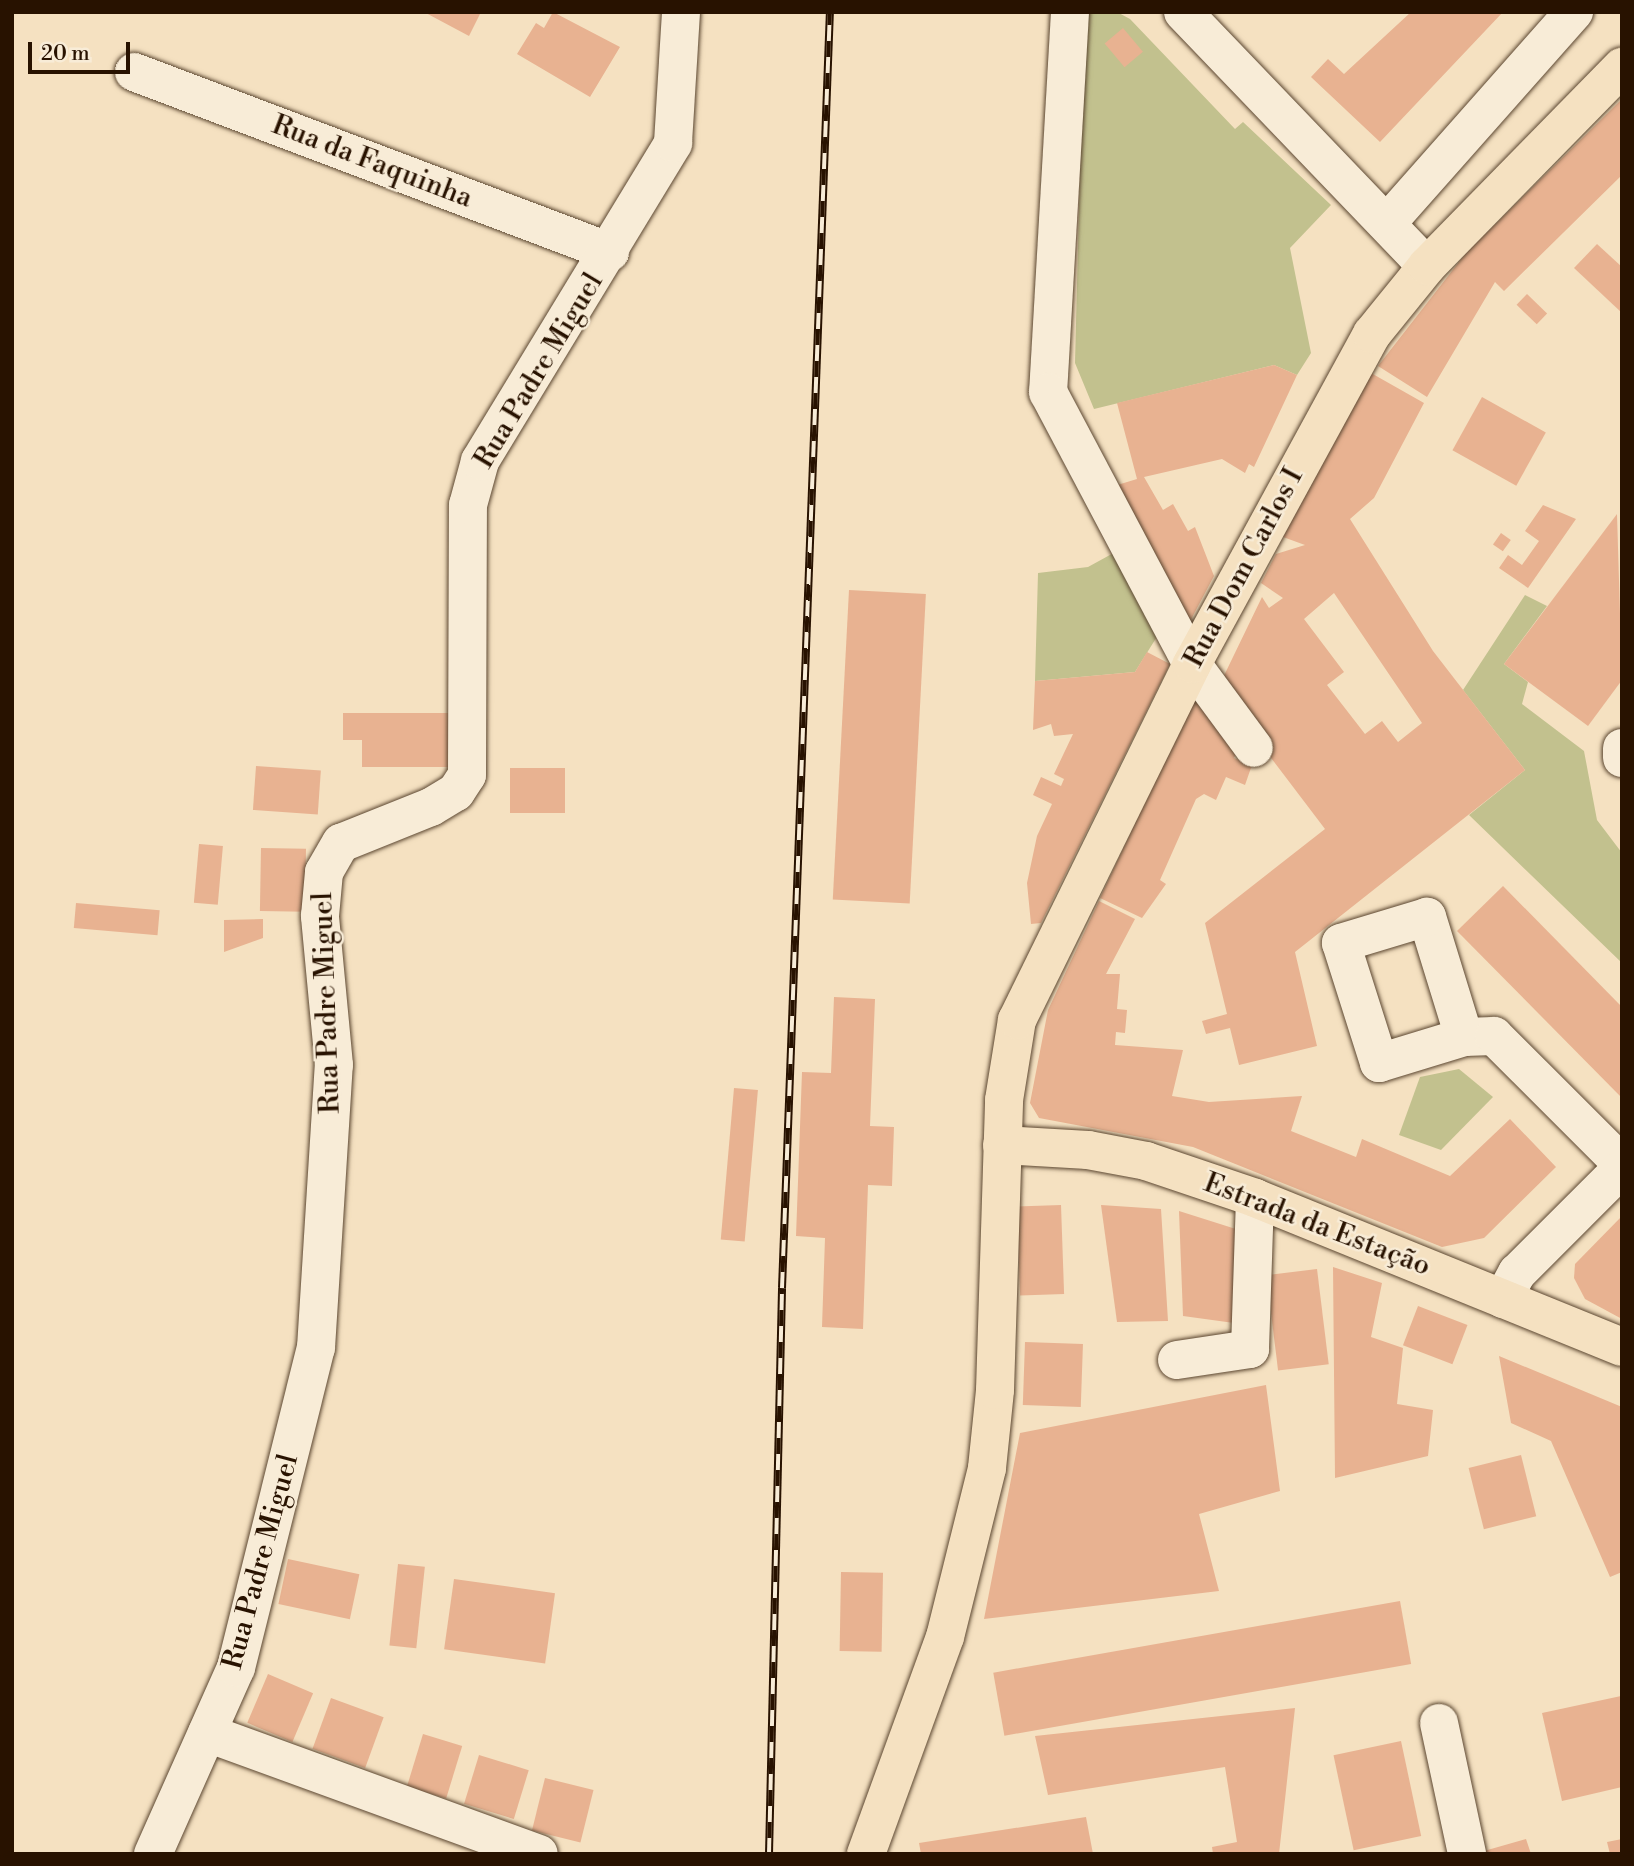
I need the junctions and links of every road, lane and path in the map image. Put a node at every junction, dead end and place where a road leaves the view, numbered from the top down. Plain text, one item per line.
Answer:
1 (1070, 12) edge
2 (1574, 12) edge
3 (1197, 17) edge
4 (673, 18) edge
5 (1622, 67) edge
6 (134, 72) dead end
7 (1388, 222) junction
8 (610, 252) junction
9 (1427, 266) junction
10 (1192, 664) junction
11 (1254, 748) dead end
12 (1622, 748) edge
13 (1622, 758) edge
14 (1464, 1037) dead end
15 (1002, 1145) junction
16 (1622, 1166) edge
17 (1255, 1198) junction
18 (1503, 1299) junction
19 (1622, 1347) edge
20 (1177, 1360) dead end
21 (1439, 1724) dead end
22 (207, 1733) junction
23 (153, 1854) edge
24 (539, 1854) edge
25 (866, 1854) edge
26 (1467, 1854) edge

1 - 10 street
2 - 7 street
3 - 7 street
4 - 8 street, Rua Padre Miguel
5 - 9 main road, Rua Dom Carlos I
6 - 8 street, Rua da Faquinha
7 - 9 street
8 - 22 street, Rua Padre Miguel
9 - 10 main road, Rua Dom Carlos I
10 - 11 street
10 - 15 main road, Rua Dom Carlos I
12 - 13 street
14 - 16 street
15 - 17 main road, Estrada da Estação
15 - 25 main road, Rua Dom Carlos I
16 - 18 street
17 - 18 main road, Estrada da Estação
17 - 20 street
18 - 19 main road, Estrada da Estação
21 - 26 street
22 - 23 street, Rua Padre Miguel
22 - 24 street

